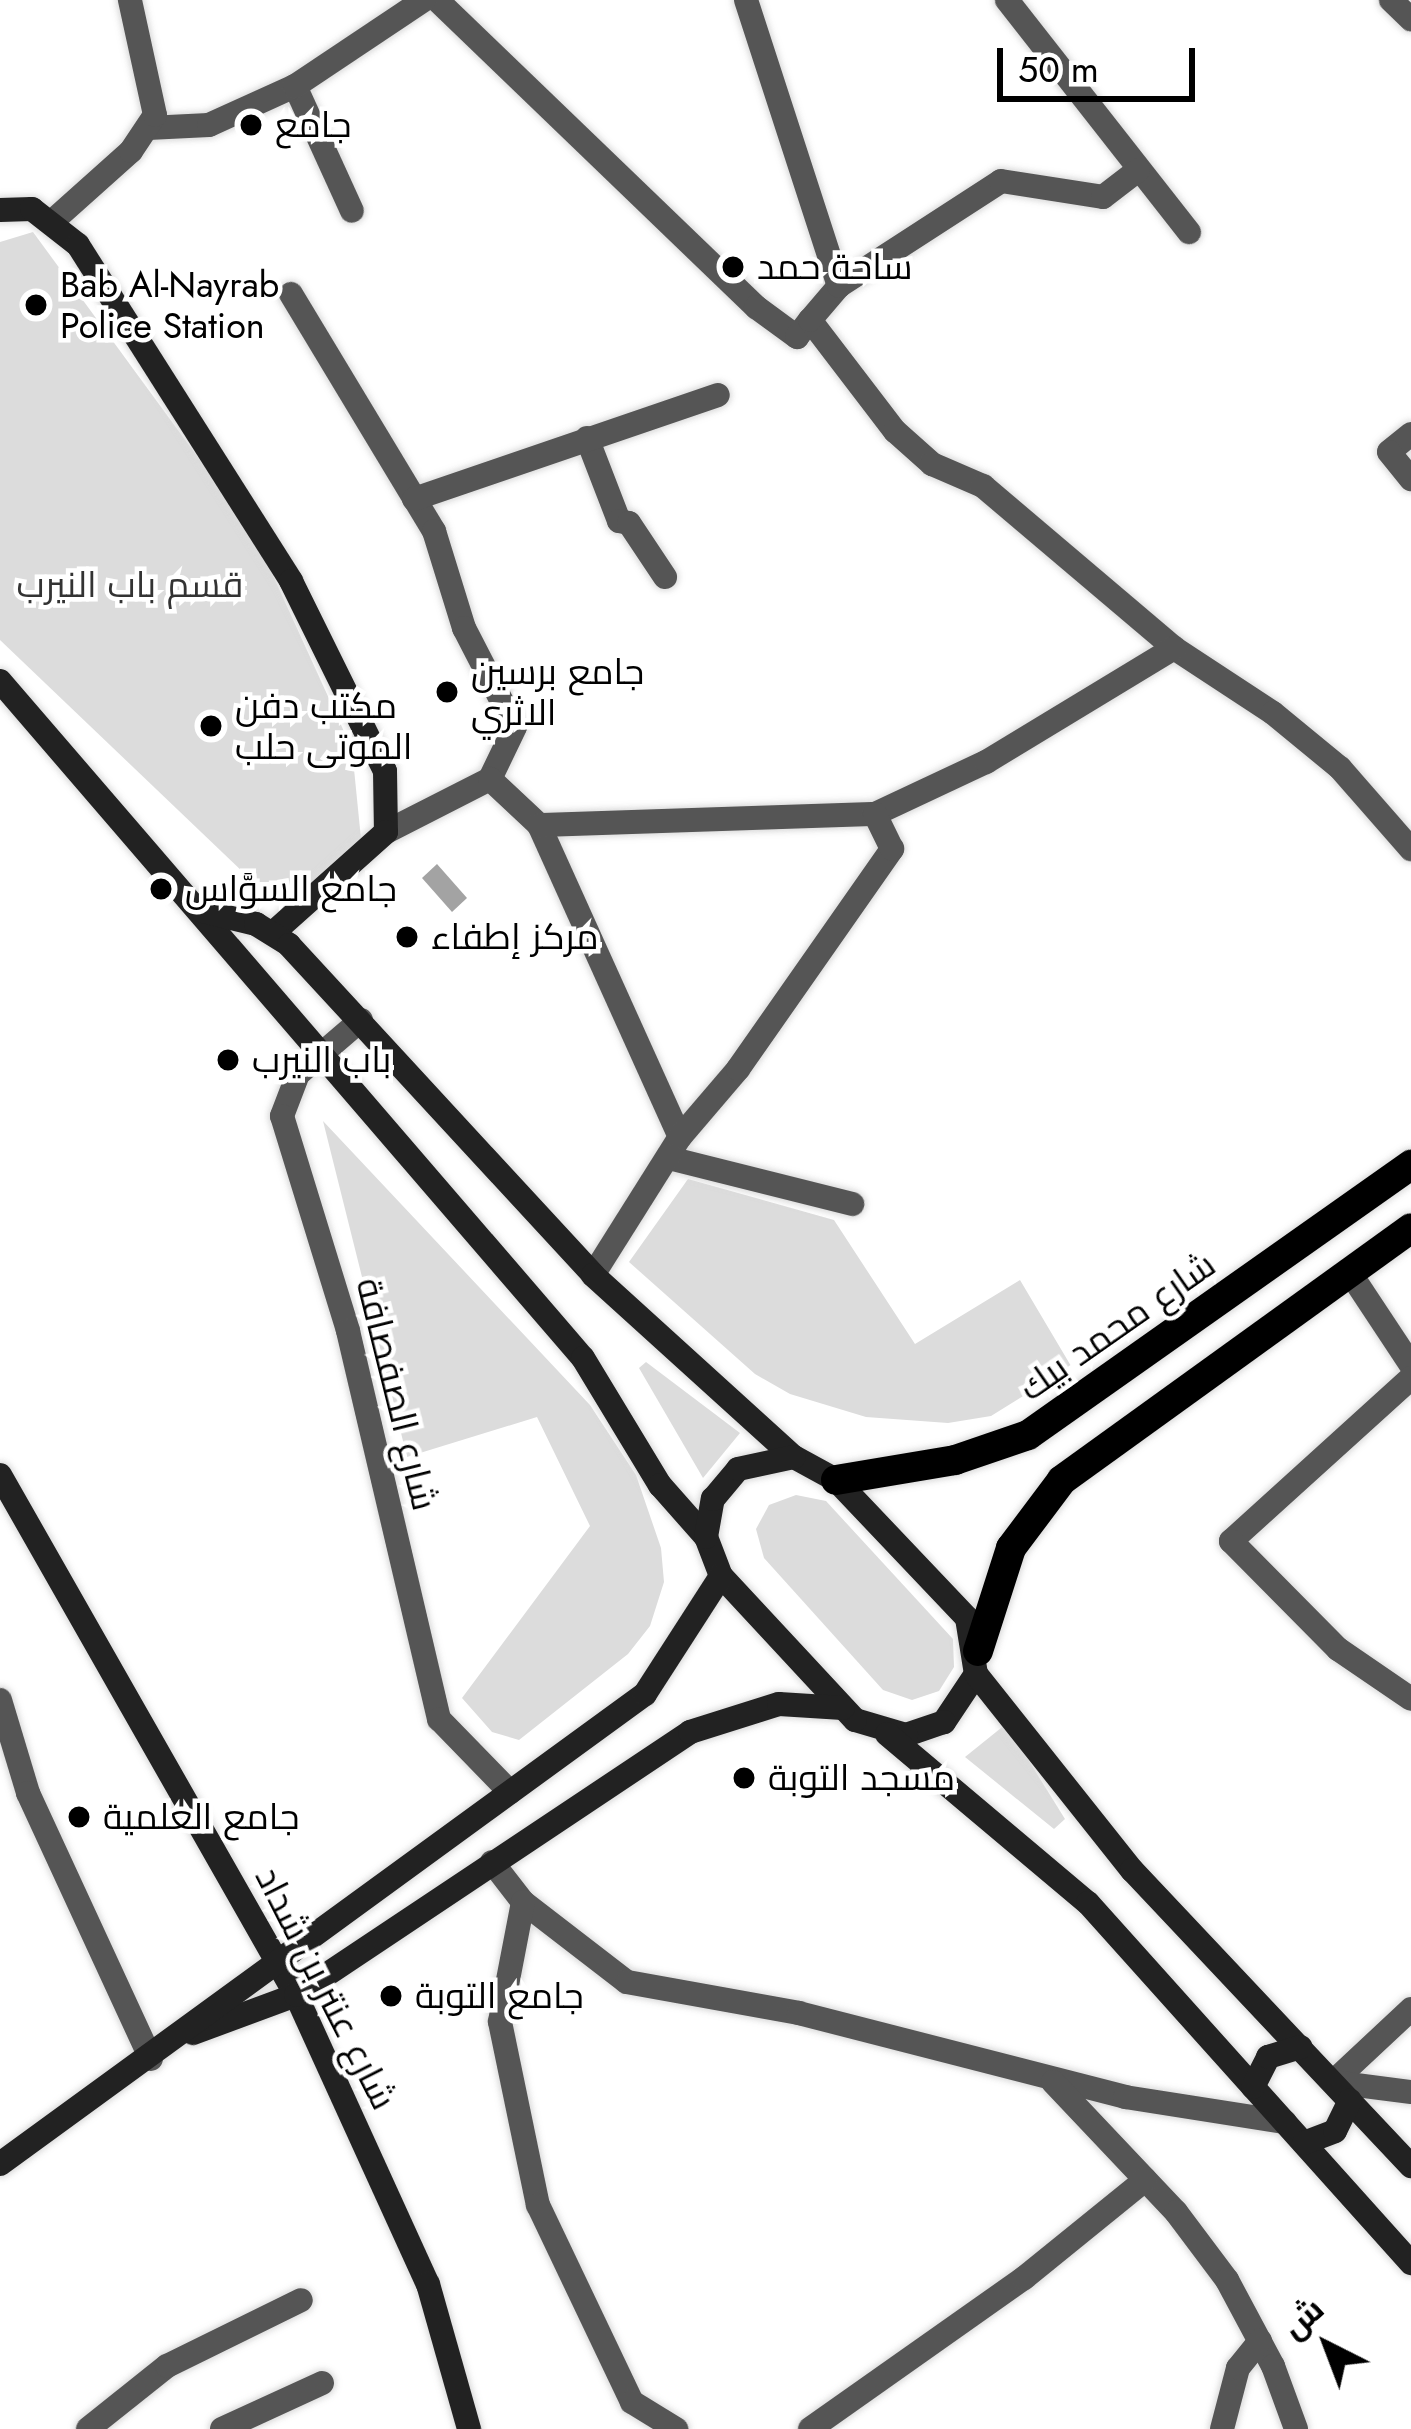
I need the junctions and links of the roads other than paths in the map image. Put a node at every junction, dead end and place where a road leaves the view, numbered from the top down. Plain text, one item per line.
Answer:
1 (130, 0) edge
2 (424, 0) edge
3 (437, 0) edge
4 (746, 0) edge
5 (1007, 0) edge
6 (1391, 0) edge
7 (1411, 19) edge
8 (295, 86) junction
9 (148, 128) junction
10 (1138, 170) junction
11 (0, 210) edge
12 (352, 211) dead end
13 (55, 219) junction
14 (1189, 232) dead end
15 (839, 286) junction
16 (292, 294) dead end
17 (810, 320) junction
18 (718, 395) dead end
19 (1411, 434) edge
20 (586, 438) junction
21 (1411, 479) edge
22 (414, 499) junction
23 (665, 578) dead end
24 (1174, 649) junction
25 (0, 682) edge
26 (490, 779) junction
27 (875, 814) junction
28 (539, 825) junction
29 (386, 832) junction
30 (1411, 849) edge
31 (202, 911) junction
32 (273, 933) junction
33 (361, 1020) junction
34 (316, 1052) junction
35 (674, 1148) junction
36 (1411, 1165) edge
37 (852, 1204) dead end
38 (1411, 1228) edge
39 (1350, 1273) junction
40 (593, 1275) junction
41 (1411, 1365) edge
42 (1411, 1378) edge
43 (794, 1457) junction
44 (0, 1475) edge
45 (836, 1480) junction
46 (706, 1537) junction
47 (722, 1576) junction
48 (977, 1662) junction
49 (1411, 1699) edge
50 (0, 1700) edge
51 (842, 1708) junction
52 (887, 1734) junction
53 (510, 1792) junction
54 (492, 1862) junction
55 (524, 1902) junction
56 (276, 1957) junction
57 (296, 1995) junction
58 (1411, 2009) edge
59 (188, 2034) junction
60 (1301, 2048) junction
61 (151, 2059) junction
62 (1051, 2080) junction
63 (1253, 2086) junction
64 (1342, 2091) junction
65 (1411, 2092) edge
66 (1285, 2122) junction
67 (1304, 2143) junction
68 (0, 2164) edge
69 (1411, 2166) edge
70 (1145, 2180) junction
71 (1411, 2263) edge
72 (301, 2300) dead end
73 (1260, 2341) junction
74 (322, 2383) dead end
75 (88, 2429) edge
76 (222, 2429) edge
77 (469, 2429) edge
78 (676, 2429) edge
79 (811, 2429) edge
80 (1222, 2429) edge
81 (1295, 2429) edge

1 - 9 street
2 - 8 street
3 - 17 street
4 - 15 street
5 - 10 street
6 - 7 street
8 - 9 street
8 - 12 street
9 - 13 street
10 - 14 street
10 - 15 street
11 - 13 main road
13 - 29 main road
15 - 17 street
16 - 22 street
17 - 24 street
18 - 20 street
19 - 21 street
20 - 22 street
20 - 23 street
22 - 26 street
24 - 27 street
24 - 30 street
25 - 31 main road
26 - 28 street
26 - 29 street
27 - 28 street
27 - 35 street
28 - 35 street
29 - 32 main road
31 - 32 main road
31 - 34 main road
32 - 33 main road
33 - 34 street, شارع الصفصافة
33 - 40 main road
34 - 46 main road
34 - 53 street, شارع الصفصافة
35 - 37 street
35 - 40 street
36 - 45 main road, شارع محمد بيك
38 - 39 main road
39 - 41 street
39 - 48 main road
40 - 43 main road
42 - 49 street
43 - 45 main road
43 - 46 main road
44 - 56 main road, شارع عنتر بن شداد
45 - 48 main road
46 - 47 main road
47 - 51 main road
47 - 53 main road
48 - 52 main road
48 - 60 main road
50 - 61 street
51 - 52 main road
51 - 54 main road
52 - 63 main road
53 - 56 main road
54 - 55 street
54 - 57 main road
55 - 62 street
55 - 78 street
56 - 57 main road, شارع عنتر بن شداد
56 - 59 main road
57 - 59 main road
57 - 77 main road, شارع عنتر بن شداد
58 - 64 street
59 - 61 main road
60 - 63 main road
60 - 64 main road
61 - 68 main road
62 - 66 street
62 - 70 street
63 - 66 main road
64 - 65 street
64 - 67 main road
64 - 69 main road
66 - 67 main road
67 - 71 main road
70 - 73 street
70 - 79 street
72 - 75 street
73 - 80 street
73 - 81 street
74 - 76 street

